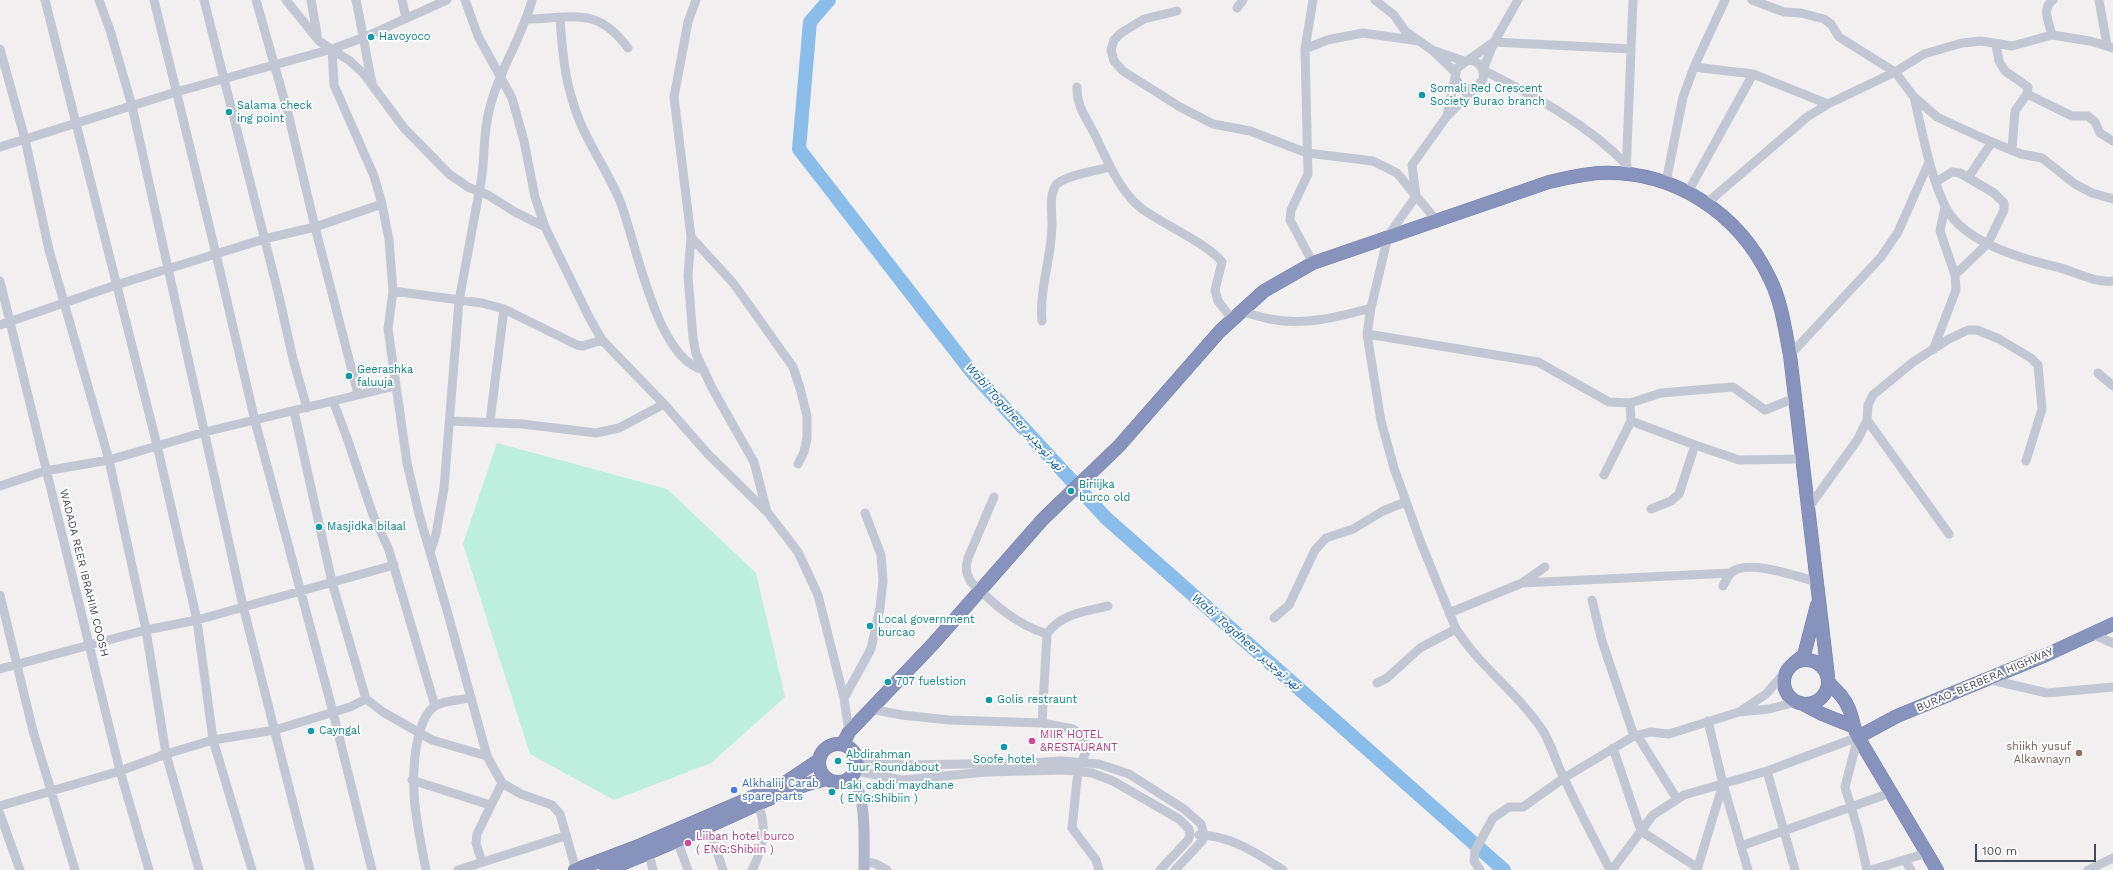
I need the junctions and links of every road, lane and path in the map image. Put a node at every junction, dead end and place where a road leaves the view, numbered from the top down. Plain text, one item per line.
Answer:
1 (45, 0) edge
2 (99, 0) edge
3 (154, 0) edge
4 (204, 0) edge
5 (256, 0) edge
6 (286, 0) edge
7 (311, 0) edge
8 (356, 0) edge
9 (402, 0) edge
10 (447, 0) edge
11 (465, 0) edge
12 (532, 0) edge
13 (696, 0) edge
14 (1244, 0) edge
15 (1313, 0) edge
16 (1375, 0) edge
17 (1518, 0) edge
18 (1633, 0) edge
19 (1725, 0) edge
20 (1752, 0) edge
21 (2053, 0) edge
22 (2099, 0) edge
23 (1237, 8) dead end
24 (1177, 11) dead end
25 (406, 18) junction
26 (560, 18) junction
27 (527, 19) junction
28 (2052, 35) junction
29 (365, 37) junction
30 (319, 41) junction
31 (1419, 41) junction
32 (1494, 42) junction
33 (1996, 45) junction
34 (2110, 47) edge
35 (332, 48) junction
36 (628, 48) dead end
37 (0, 49) edge
38 (1305, 49) junction
39 (1631, 49) junction
40 (1432, 50) junction
41 (1466, 61) junction
42 (273, 64) junction
43 (1694, 67) junction
44 (1483, 70) junction
45 (1895, 72) junction
46 (1455, 74) junction
47 (1753, 74) junction
48 (224, 78) junction
49 (502, 78) junction
50 (1077, 87) dead end
51 (1473, 89) junction
52 (374, 90) junction
53 (176, 92) junction
54 (2027, 94) junction
55 (1914, 97) junction
56 (1828, 104) junction
57 (132, 106) junction
58 (1447, 116) junction
59 (77, 123) junction
60 (25, 139) junction
61 (2113, 141) edge
62 (1992, 142) junction
63 (0, 146) edge
64 (2012, 149) junction
65 (1307, 153) junction
66 (1929, 162) junction
67 (1110, 167) junction
68 (1626, 169) junction
69 (1968, 178) junction
70 (1666, 182) junction
71 (1936, 182) junction
72 (479, 192) junction
73 (1688, 192) junction
74 (1416, 196) junction
75 (2113, 199) edge
76 (1707, 203) junction
77 (382, 204) junction
78 (1945, 207) junction
79 (1436, 220) junction
80 (315, 227) junction
81 (545, 227) junction
82 (1388, 236) junction
83 (691, 237) junction
84 (264, 239) junction
85 (1988, 243) junction
86 (216, 254) junction
87 (1313, 263) junction
88 (169, 270) junction
89 (1955, 275) junction
90 (2113, 280) edge
91 (0, 281) edge
92 (116, 285) junction
93 (393, 291) junction
94 (459, 301) junction
95 (64, 302) junction
96 (504, 308) junction
97 (1371, 308) junction
98 (1236, 315) junction
99 (11, 321) junction
100 (1042, 321) dead end
101 (0, 325) edge
102 (1367, 334) junction
103 (602, 340) junction
104 (1932, 351) junction
105 (1790, 356) junction
106 (704, 370) junction
107 (2098, 373) dead end
108 (395, 386) junction
109 (2113, 386) edge
110 (358, 394) junction
111 (1795, 398) junction
112 (333, 401) junction
113 (1630, 403) junction
114 (664, 404) junction
115 (307, 408) junction
116 (294, 411) junction
117 (1867, 420) junction
118 (255, 421) junction
119 (450, 421) junction
120 (1632, 421) junction
121 (490, 422) junction
122 (205, 432) junction
123 (157, 445) junction
124 (1695, 446) junction
125 (1803, 459) junction
126 (109, 460) junction
127 (2026, 461) dead end
128 (798, 464) dead end
129 (45, 471) junction
130 (1604, 475) dead end
131 (0, 486) edge
132 (994, 497) dead end
133 (1405, 502) junction
134 (1651, 509) dead end
135 (1807, 510) junction
136 (768, 513) junction
137 (865, 513) dead end
138 (1949, 534) dead end
139 (430, 553) junction
140 (394, 565) junction
141 (1545, 567) dead end
142 (1731, 573) junction
143 (332, 582) junction
144 (1817, 582) junction
145 (1522, 583) junction
146 (1723, 586) dead end
147 (980, 591) junction
148 (299, 592) junction
149 (0, 596) edge
150 (1818, 599) junction
151 (1592, 600) dead end
152 (243, 606) junction
153 (1108, 606) dead end
154 (1449, 613) junction
155 (1274, 618) dead end
156 (197, 620) junction
157 (2113, 624) edge
158 (1456, 629) junction
159 (146, 630) junction
160 (1047, 634) junction
161 (2092, 634) junction
162 (2113, 643) edge
163 (91, 646) junction
164 (17, 665) junction
165 (1790, 667) junction
166 (0, 669) edge
167 (1986, 678) junction
168 (1828, 679) junction
169 (1377, 683) dead end
170 (2113, 687) edge
171 (471, 698) junction
172 (844, 698) junction
173 (366, 699) junction
174 (1800, 703) junction
175 (435, 706) junction
176 (871, 709) junction
177 (333, 712) junction
178 (1739, 712) junction
179 (1708, 721) junction
180 (1042, 723) junction
181 (275, 730) junction
182 (1855, 731) junction
183 (419, 733) junction
184 (1635, 736) junction
185 (846, 738) junction
186 (213, 740) junction
187 (1613, 748) junction
188 (166, 754) junction
189 (487, 756) junction
190 (857, 758) junction
191 (819, 760) junction
192 (1083, 761) junction
193 (902, 765) junction
194 (986, 767) junction
195 (120, 771) junction
196 (856, 771) junction
197 (1078, 771) junction
198 (1767, 771) junction
199 (1564, 778) junction
200 (827, 779) junction
201 (412, 780) junction
202 (847, 780) junction
203 (902, 780) junction
204 (502, 783) junction
205 (1723, 784) junction
206 (50, 790) junction
207 (1890, 793) junction
208 (1677, 799) junction
209 (757, 803) junction
210 (490, 805) junction
211 (0, 806) edge
212 (1851, 807) junction
213 (0, 814) edge
214 (708, 826) junction
215 (1641, 831) junction
216 (1784, 831) junction
217 (1190, 835) junction
218 (1204, 835) junction
219 (565, 836) junction
220 (677, 840) junction
221 (1741, 846) junction
222 (649, 853) junction
223 (1927, 853) junction
224 (2113, 858) edge
225 (1905, 860) junction
226 (482, 862) junction
227 (864, 866) edge
228 (607, 867) edge
229 (1890, 867) edge
230 (1163, 869) edge
231 (1698, 869) edge
232 (20, 870) edge
233 (75, 870) edge
234 (149, 870) edge
235 (199, 870) edge
236 (252, 870) edge
237 (310, 870) edge
238 (372, 870) edge
239 (426, 870) edge
240 (458, 870) edge
241 (576, 870) edge
242 (654, 870) edge
243 (688, 870) edge
244 (723, 870) edge
245 (752, 870) edge
246 (887, 870) edge
247 (1099, 870) edge
248 (1175, 870) edge
249 (1283, 870) edge
250 (1480, 870) edge
251 (1611, 870) edge
252 (1748, 870) edge
253 (1795, 870) edge
254 (1867, 870) edge
255 (1871, 870) edge
256 (1911, 870) edge
257 (1937, 870) edge
258 (2088, 870) edge

1 - 59 street
2 - 57 street
3 - 53 street
4 - 48 street
5 - 42 street
6 - 30 street
7 - 30 street
8 - 29 street
9 - 25 street
10 - 25 street
11 - 49 street
12 - 27 street
13 - 83 street
14 - 23 street
15 - 38 street
16 - 31 street
17 - 32 street
18 - 39 street
19 - 43 street
20 - 45 street
21 - 28 street
22 - 34 street
24 - 65 street
25 - 29 street
26 - 27 street
26 - 36 street
26 - 106 street
27 - 49 street
28 - 33 street
28 - 34 street
29 - 35 street
29 - 52 street
30 - 35 street
31 - 38 street
31 - 40 street
32 - 39 street
32 - 41 street
32 - 44 street
33 - 45 street
33 - 54 street
35 - 42 street
35 - 52 street
35 - 77 street
37 - 60 street
38 - 65 street
39 - 68 street
40 - 41 street
40 - 46 street
41 - 44 street
41 - 46 street
42 - 48 street
42 - 80 street
43 - 47 street
43 - 70 street
44 - 51 street
44 - 68 street
45 - 55 street
45 - 56 street
46 - 51 street
46 - 58 street
47 - 56 street
47 - 73 street
48 - 53 street
48 - 84 street
49 - 72 street
49 - 81 street
50 - 67 street
51 - 58 street
52 - 72 street
53 - 57 street
53 - 86 street
54 - 61 street
54 - 64 street
55 - 62 street
55 - 66 street
56 - 76 street
57 - 59 street
57 - 88 street
58 - 74 street
59 - 60 street
59 - 92 street
60 - 63 street
60 - 95 street
62 - 64 street
62 - 69 street
64 - 75 street
65 - 74 street
65 - 87 street
66 - 71 street
66 - 105 street
67 - 98 street
67 - 100 street
68 - 70 highway
68 - 79 highway
69 - 71 street
69 - 85 street
70 - 73 highway
71 - 78 street
72 - 81 street
72 - 94 street
73 - 76 highway
74 - 79 street
74 - 82 street
76 - 105 highway
77 - 80 street
77 - 93 street
78 - 85 street
78 - 89 street
79 - 82 highway
80 - 84 street
80 - 110 street
81 - 103 street
82 - 87 highway
82 - 97 street
83 - 106 street
83 - 128 street
84 - 86 street
84 - 115 street
85 - 89 street
85 - 90 street
86 - 88 street
86 - 118 street
87 - 98 highway
88 - 92 street
88 - 122 street
89 - 104 street
91 - 99 street, WADADA REER IBRAHIM COOSH
92 - 95 street
92 - 123 street
93 - 94 street
93 - 108 street
94 - 96 street
94 - 119 street
95 - 99 street
95 - 126 street
96 - 103 street
96 - 121 street
97 - 98 street
97 - 102 street
98 - 147 highway
99 - 101 street
99 - 129 street, WADADA REER IBRAHIM COOSH
102 - 113 street
102 - 133 street
103 - 114 street
104 - 117 street
104 - 127 street
105 - 111 highway
106 - 136 street
107 - 109 street
108 - 110 street
108 - 139 street
110 - 112 street
111 - 113 street
111 - 125 highway
112 - 115 street
112 - 140 street
113 - 120 street
114 - 121 street
114 - 136 street
115 - 116 street
116 - 118 street
116 - 143 street
117 - 135 street
117 - 138 street
118 - 122 street
118 - 148 street
119 - 121 street
119 - 139 street
120 - 124 street
120 - 130 street
122 - 123 street
122 - 152 street
123 - 126 street
123 - 156 street
124 - 125 street
124 - 134 street
125 - 135 highway
126 - 129 street
126 - 159 street
129 - 131 street
129 - 163 street, WADADA REER IBRAHIM COOSH
132 - 147 street
133 - 154 street
133 - 155 street
135 - 144 highway
136 - 172 street
137 - 172 street
139 - 171 street
140 - 143 street
140 - 175 street
141 - 145 street
142 - 144 street
142 - 145 street
142 - 146 street
143 - 148 street
143 - 173 street
144 - 150 highway
145 - 154 street
147 - 160 street
147 - 176 highway
148 - 152 street
148 - 177 street
149 - 164 street
150 - 165 highway
150 - 168 highway
151 - 184 street
152 - 156 street
152 - 181 street
153 - 160 street
154 - 158 street
156 - 159 street
156 - 186 street
157 - 161 highway, BURAO-BERBERA HIGHWAY
158 - 169 street
158 - 199 street
159 - 163 street
159 - 188 street
160 - 180 street
161 - 162 street
161 - 167 highway, BURAO-BERBERA HIGHWAY
163 - 164 street
163 - 195 street, WADADA REER IBRAHIM COOSH
164 - 166 street
164 - 206 street
165 - 168 highway
165 - 174 highway
165 - 178 street
167 - 170 street
167 - 182 highway, BURAO-BERBERA HIGHWAY
168 - 174 highway
168 - 182 highway
171 - 175 street
171 - 189 street
172 - 185 street
173 - 177 street
173 - 183 street
174 - 178 street
174 - 182 highway
175 - 183 street
176 - 180 street
176 - 185 highway
177 - 181 street
177 - 238 street
178 - 179 street
179 - 184 street
179 - 205 street
180 - 192 street
181 - 186 street
181 - 237 street
182 - 198 street
182 - 207 highway
182 - 212 street
183 - 189 street
183 - 201 street
184 - 187 street
184 - 208 street
185 - 190 highway
185 - 191 highway
186 - 188 street
186 - 236 street
187 - 199 street
187 - 215 street
188 - 195 street
188 - 235 street
189 - 204 street
190 - 193 street
190 - 196 highway
191 - 200 highway
191 - 228 highway
192 - 194 street
192 - 197 street
192 - 218 street
193 - 194 street
193 - 203 street
194 - 197 street
194 - 203 street
195 - 206 street
195 - 234 street, WADADA REER IBRAHIM COOSH
196 - 202 highway
196 - 203 street
197 - 217 street
197 - 247 street
198 - 205 street
198 - 216 street
199 - 250 street
199 - 251 street
200 - 202 highway
200 - 209 highway
201 - 210 street
201 - 239 street
202 - 227 main road
204 - 210 street
204 - 219 street
205 - 208 street
205 - 221 street
205 - 231 street
206 - 211 street
206 - 233 street
207 - 212 street
207 - 223 highway
208 - 215 street
209 - 214 highway
209 - 245 street
210 - 226 street
212 - 216 street
212 - 254 street
213 - 232 street
214 - 220 highway
214 - 244 street
215 - 231 street
215 - 251 street
216 - 221 street
216 - 253 street
217 - 218 street
217 - 230 street
218 - 248 street
218 - 249 street
219 - 226 street
219 - 241 street
220 - 222 highway
220 - 243 street
221 - 252 street
222 - 228 highway
222 - 242 street
223 - 225 street
223 - 257 highway
224 - 258 street
225 - 229 street
225 - 256 street
226 - 240 street
227 - 246 street
228 - 241 highway
229 - 255 street

